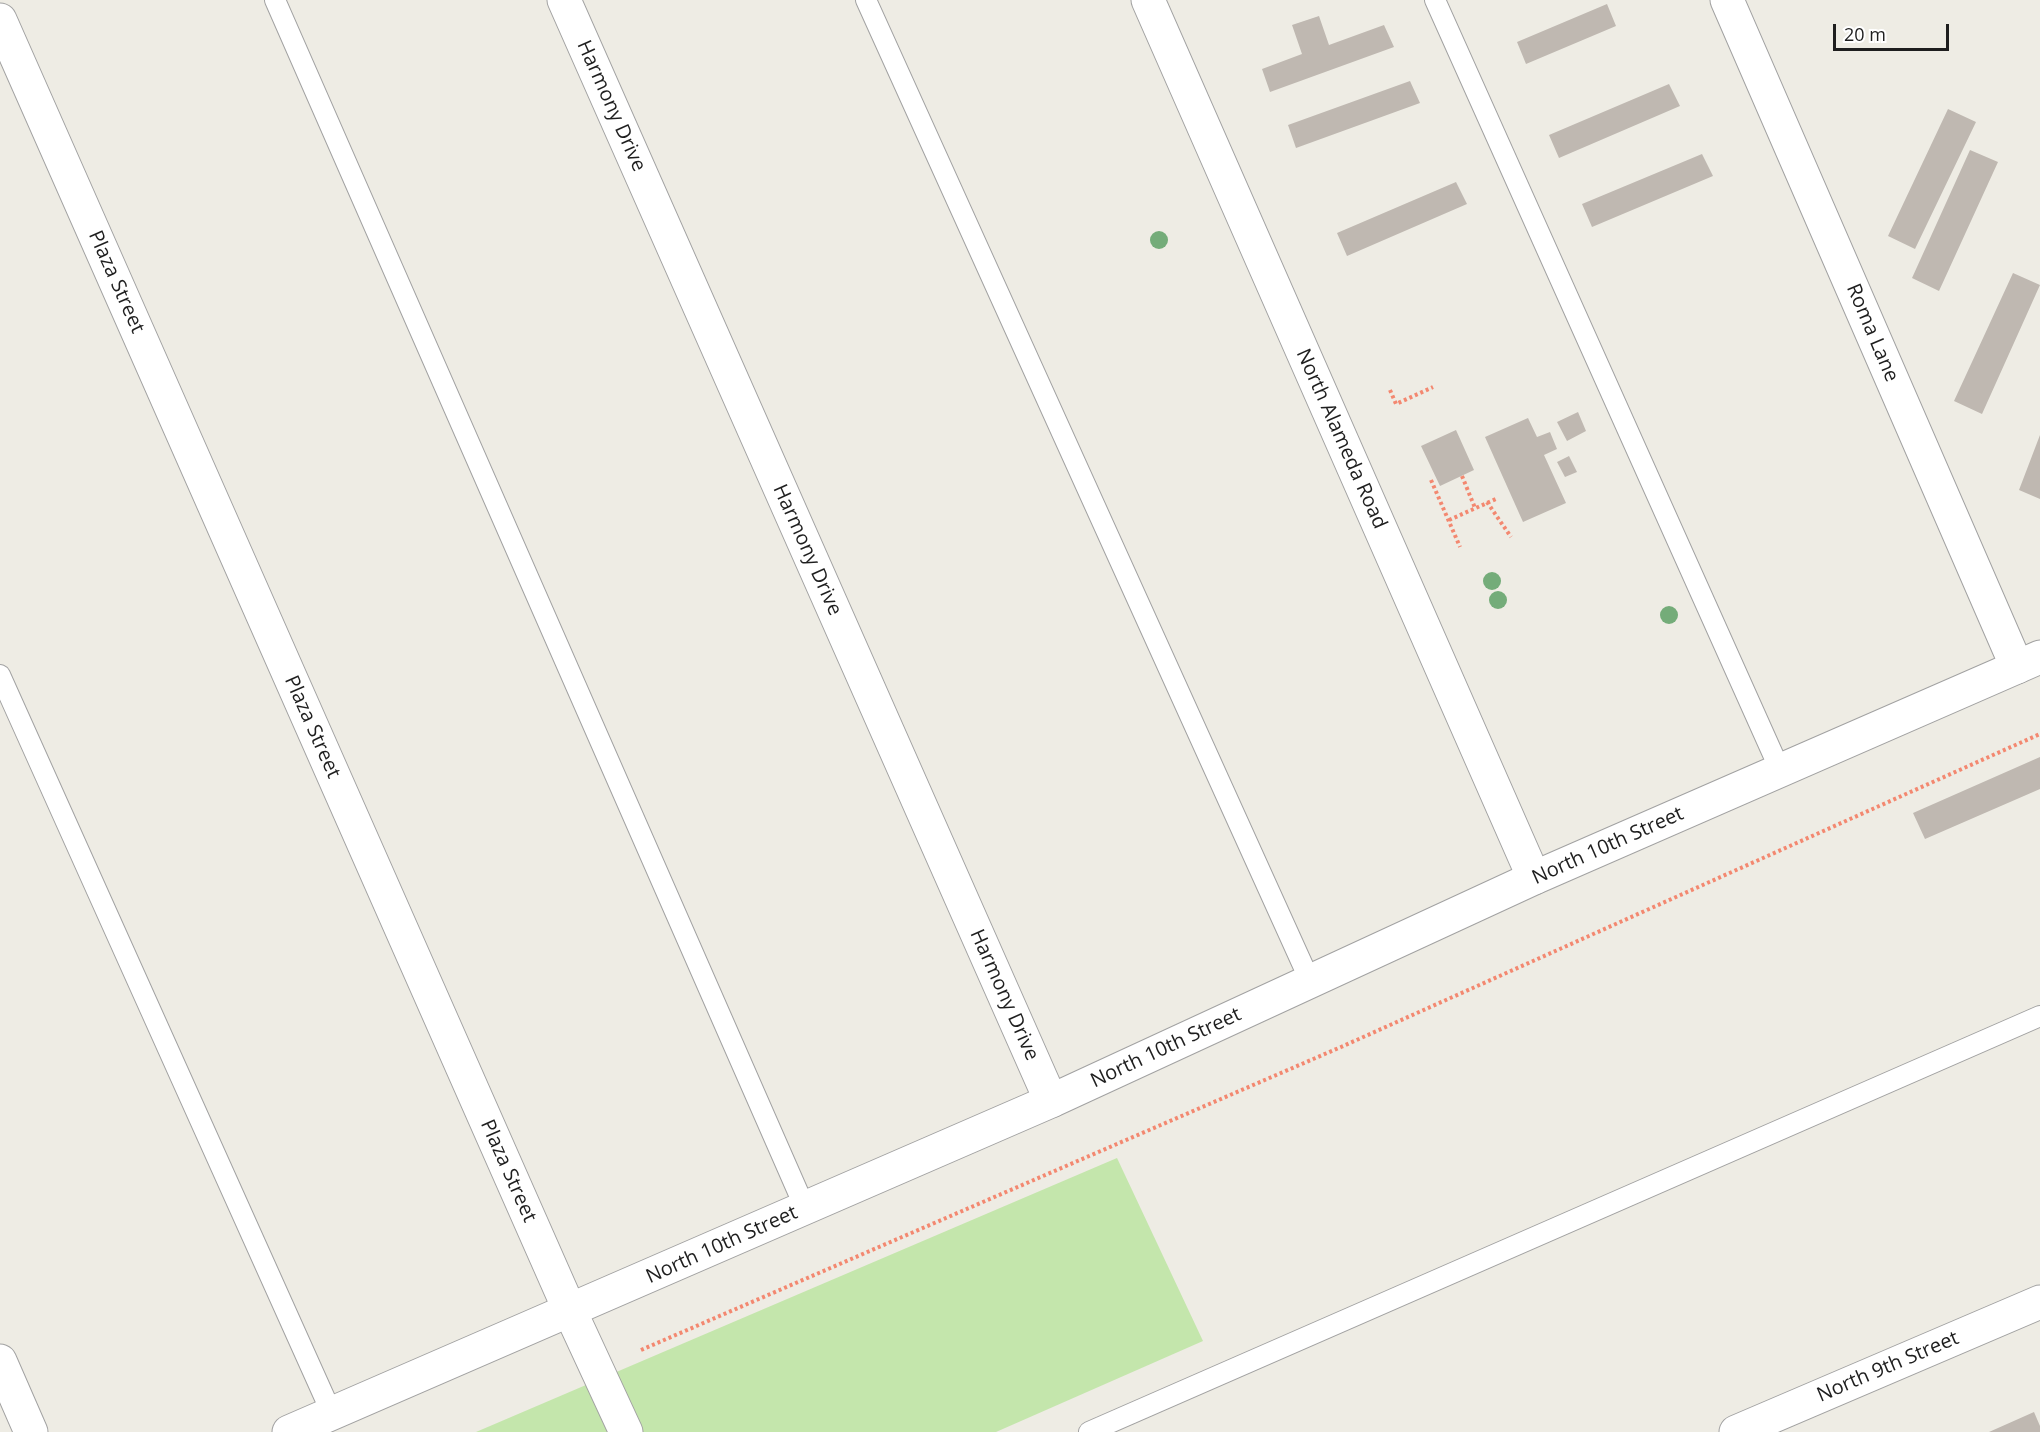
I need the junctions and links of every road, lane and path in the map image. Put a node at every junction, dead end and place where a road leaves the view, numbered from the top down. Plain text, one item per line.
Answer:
1 (275, 0) edge
2 (564, 0) edge
3 (866, 0) edge
4 (1148, 0) edge
5 (1434, 0) edge
6 (1727, 0) edge
7 (0, 20) edge
8 (1432, 387) dead end
9 (1390, 390) dead end
10 (1461, 476) dead end
11 (1431, 480) dead end
12 (1496, 499) dead end
13 (1487, 502) junction
14 (1475, 508) junction
15 (1449, 520) junction
16 (1511, 537) dead end
17 (1460, 547) dead end
18 (2029, 662) edge
19 (0, 675) edge
20 (2040, 734) edge
21 (1780, 770) junction
22 (1534, 878) junction
23 (1311, 981) junction
24 (2040, 1016) edge
25 (1051, 1101) junction
26 (806, 1208) junction
27 (2040, 1302) edge
28 (570, 1311) junction
29 (641, 1350) dead end
30 (0, 1361) edge
31 (332, 1414) junction
32 (31, 1432) edge
33 (289, 1432) edge
34 (627, 1432) edge
35 (1089, 1432) edge
36 (1736, 1432) edge

1 - 26 lane
2 - 25 street, Harmony Drive
3 - 23 lane
4 - 22 street, North Alameda Road
5 - 21 lane
6 - 18 street, Roma Lane
7 - 28 street, Plaza Street
8 - 9 path
10 - 14 path
11 - 15 path
12 - 13 path
13 - 14 path
13 - 16 path
14 - 15 path
15 - 17 path
18 - 21 street, North 10th Street
19 - 31 lane
20 - 29 path
21 - 22 street, North 10th Street
22 - 23 street, North 10th Street
23 - 25 street, North 10th Street
24 - 35 lane
25 - 26 street, North 10th Street
26 - 28 street, North 10th Street
27 - 36 street, North 9th Street
28 - 31 street, North 10th Street
28 - 34 street, Plaza Street
30 - 32 street
31 - 33 street, North 10th Street

